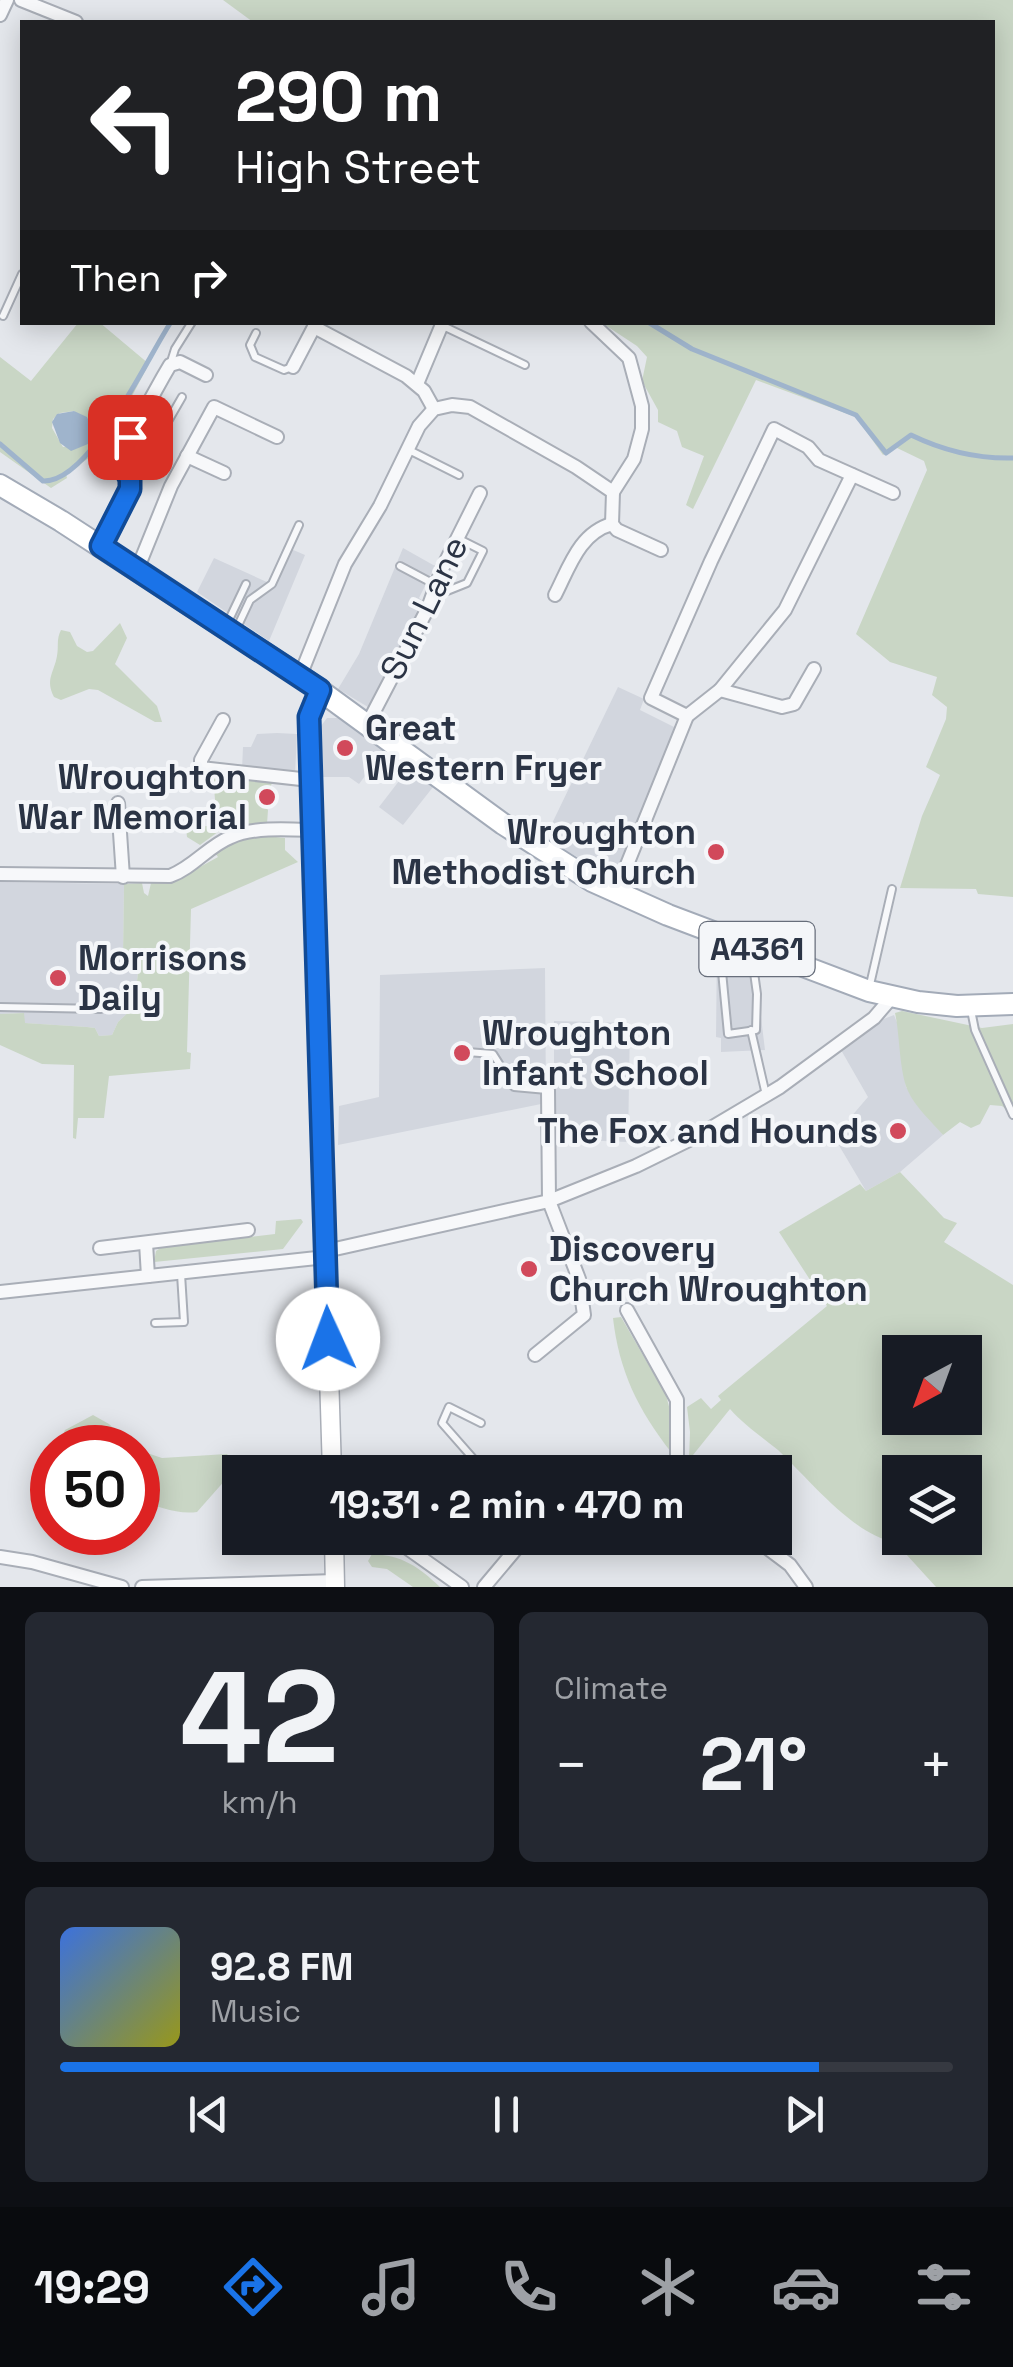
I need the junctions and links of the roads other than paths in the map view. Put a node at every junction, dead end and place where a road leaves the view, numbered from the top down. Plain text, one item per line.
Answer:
1 (7, 0) edge
2 (20, 0) edge
3 (0, 14) edge
4 (71, 20) edge
5 (20, 278) edge
6 (3, 316) dead end
7 (190, 325) edge
8 (314, 325) edge
9 (442, 325) edge
10 (444, 325) edge
11 (594, 325) edge
12 (256, 333) dead end
13 (170, 365) junction
14 (525, 365) dead end
15 (293, 367) joint
16 (206, 376) dead end
17 (417, 384) junction
18 (182, 397) dead end
19 (434, 409) junction
20 (140, 418) junction
21 (277, 437) dead end
22 (407, 449) junction
23 (188, 456) junction
24 (224, 473) dead end
25 (459, 475) dead end
26 (852, 475) junction
27 (0, 485) edge
28 (612, 492) junction
29 (480, 493) dead end
30 (893, 493) dead end
31 (612, 524) junction
32 (299, 525) dead end
33 (457, 538) junction
34 (101, 546) junction
35 (661, 550) dead end
36 (400, 566) dead end
37 (137, 570) junction
38 (246, 584) dead end
39 (433, 591) junction
40 (555, 596) dead end
41 (230, 630) junction
42 (814, 669) dead end
43 (300, 676) junction
44 (320, 690) junction
45 (720, 690) junction
46 (687, 716) junction
47 (223, 720) dead end
48 (368, 723) junction
49 (310, 780) junction
50 (118, 803) dead end
51 (311, 830) junction
52 (0, 874) edge
53 (122, 876) junction
54 (892, 890) dead end
55 (616, 892) junction
56 (718, 934) junction
57 (750, 946) junction
58 (869, 990) junction
59 (896, 998) junction
60 (1013, 1004) edge
61 (0, 1007) edge
62 (970, 1007) junction
63 (101, 1010) dead end
64 (750, 1030) junction
65 (466, 1052) dead end
66 (548, 1090) joint
67 (766, 1095) junction
68 (1013, 1115) edge
69 (549, 1201) junction
70 (248, 1230) dead end
71 (146, 1243) junction
72 (100, 1248) dead end
73 (326, 1254) junction
74 (182, 1272) junction
75 (148, 1276) junction
76 (0, 1292) edge
77 (627, 1310) dead end
78 (155, 1323) dead end
79 (536, 1355) dead end
80 (481, 1423) dead end
81 (332, 1455) edge
82 (471, 1455) edge
83 (677, 1455) edge
84 (334, 1555) edge
85 (418, 1555) edge
86 (513, 1555) edge
87 (777, 1555) edge
88 (0, 1557) edge
89 (335, 1584) edge
90 (122, 1587) edge
91 (142, 1587) edge
92 (462, 1587) edge
93 (484, 1587) edge
94 (806, 1587) edge

1 - 3 street
2 - 4 street
5 - 6 lane
7 - 13 lane
8 - 15 street
8 - 17 street
9 - 17 street
10 - 14 lane
11 - 28 street
12 - 15 lane
13 - 16 street
13 - 20 street
17 - 19 street
18 - 20 lane
19 - 22 street
19 - 28 street
20 - 34 street
21 - 23 street
22 - 25 lane
22 - 43 street
23 - 24 street
23 - 37 street
26 - 30 street
26 - 45 street
26 - 46 street
27 - 34 main road, A4361
28 - 31 street
29 - 33 street, Sun Lane
31 - 35 street
31 - 40 street
32 - 41 lane
33 - 39 street, Sun Lane
33 - 39 lane
34 - 37 main road, A4361
36 - 39 lane
37 - 41 main road, A4361
38 - 41 lane
39 - 48 street, Sun Lane
41 - 43 main road, A4361
42 - 45 street
43 - 44 main road, A4361
44 - 48 main road, A4361
44 - 49 main road
45 - 46 street
46 - 55 street
47 - 49 street
48 - 55 main road, A4361
49 - 51 main road
50 - 53 street
51 - 53 street
51 - 73 main road
52 - 53 street
54 - 58 lane
55 - 56 main road, A4361
56 - 57 main road, A4361
56 - 64 lane
57 - 58 main road, A4361
57 - 64 lane
58 - 59 main road, A4361
59 - 62 main road, A4361
59 - 67 street
60 - 62 main road, A4361
61 - 63 lane
62 - 68 lane
64 - 67 lane
65 - 66 lane
66 - 69 street
67 - 69 street
69 - 73 street
69 - 79 street
70 - 71 street
71 - 72 street
71 - 75 street
73 - 74 street
73 - 81 main road
74 - 75 street
74 - 78 lane
75 - 76 street
77 - 83 street
80 - 82 lane
84 - 89 main road
85 - 92 street
86 - 93 street
87 - 94 street
88 - 90 street
89 - 91 street

